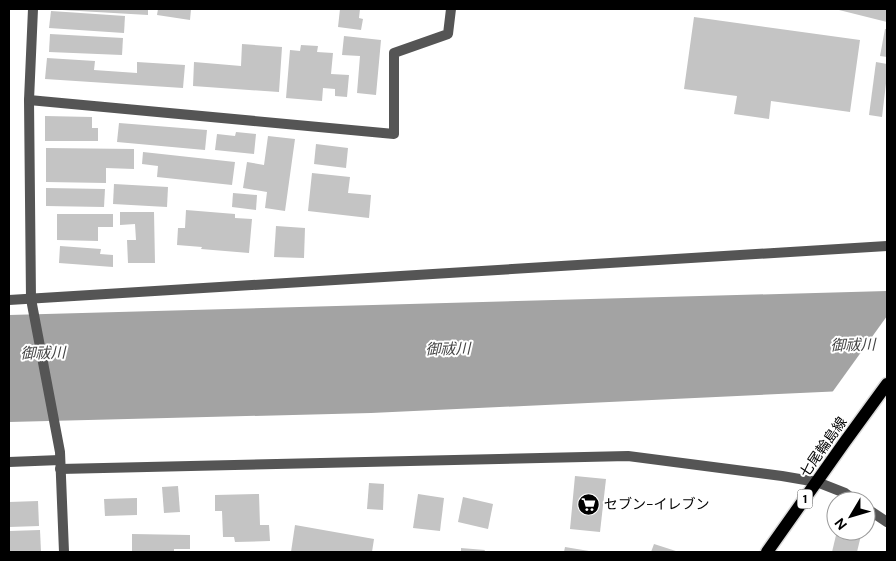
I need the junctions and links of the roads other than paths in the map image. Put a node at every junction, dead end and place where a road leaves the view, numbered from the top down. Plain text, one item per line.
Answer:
1 (32, 9) edge
2 (451, 9) edge
3 (29, 100) junction
4 (887, 246) edge
5 (31, 299) junction
6 (9, 300) edge
7 (887, 384) edge
8 (60, 460) junction
9 (9, 462) edge
10 (817, 482) junction
11 (840, 491) edge
12 (876, 515) edge
13 (887, 522) edge
14 (64, 552) edge
15 (767, 552) edge

1 - 3 street
2 - 3 street
3 - 5 street
4 - 5 street
5 - 6 street
5 - 8 street
7 - 10 main road, 七尾輪島線 / 1
8 - 9 street
8 - 10 street
8 - 14 street
10 - 11 street
10 - 15 main road, 七尾輪島線 / 1
12 - 13 street

